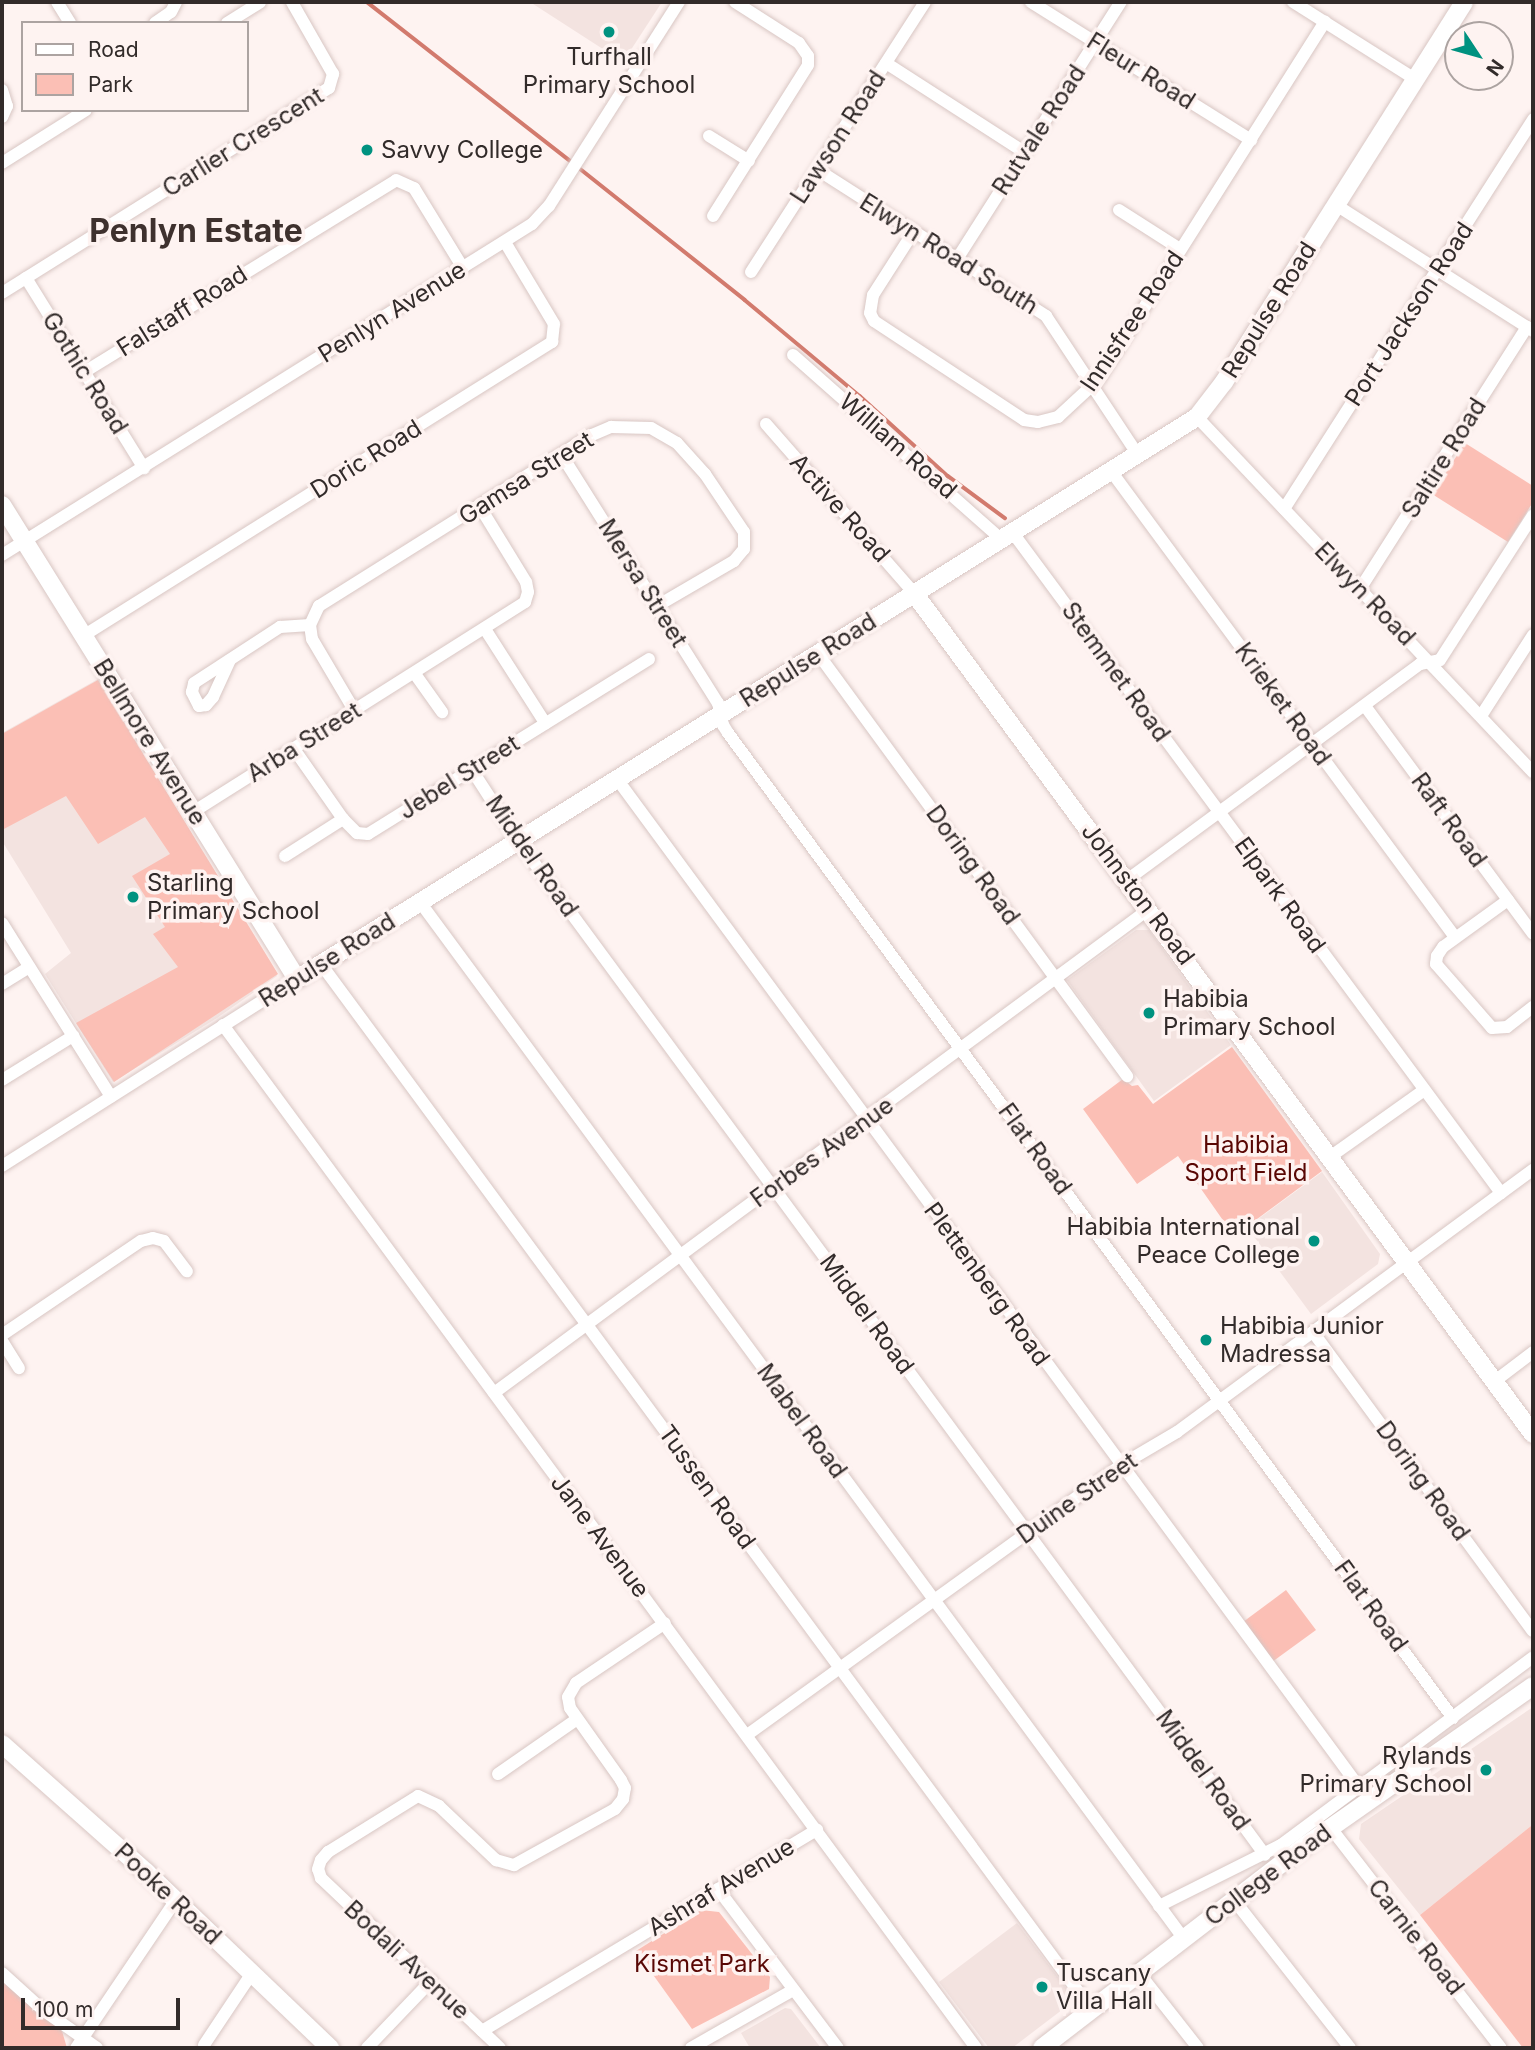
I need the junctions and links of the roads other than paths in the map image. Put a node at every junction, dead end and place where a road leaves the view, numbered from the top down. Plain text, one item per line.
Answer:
1 (57, 2) edge
2 (176, 2) edge
3 (260, 2) edge
4 (292, 2) edge
5 (679, 2) edge
6 (735, 2) edge
7 (925, 2) edge
8 (1031, 2) edge
9 (1121, 2) edge
10 (1293, 2) edge
11 (1464, 2) edge
12 (69, 21) edge
13 (158, 21) edge
14 (230, 21) edge
15 (1325, 22) junction
16 (1095, 43) junction
17 (886, 63) junction
18 (1415, 79) junction
19 (2, 90) edge
20 (83, 112) edge
21 (2, 117) edge
22 (1533, 119) edge
23 (709, 136) dead end
24 (1251, 140) junction
25 (1024, 152) junction
26 (749, 161) junction
27 (2, 163) edge
28 (818, 170) junction
29 (1336, 205) junction
30 (1119, 210) dead end
31 (713, 216) dead end
32 (914, 231) junction
33 (505, 242) junction
34 (1180, 249) junction
35 (957, 259) junction
36 (463, 268) junction
37 (1437, 270) junction
38 (751, 272) dead end
39 (26, 278) junction
40 (2, 293) edge
41 (1530, 329) edge
42 (793, 355) dead end
43 (86, 371) junction
44 (1093, 386) junction
45 (1197, 416) junction
46 (766, 424) dead end
47 (561, 454) junction
48 (1138, 455) junction
49 (144, 468) junction
50 (1111, 471) junction
51 (2, 505) edge
52 (480, 508) junction
53 (1284, 509) junction
54 (1533, 515) edge
55 (1008, 536) junction
56 (25, 542) junction
57 (2, 555) edge
58 (1360, 589) junction
59 (914, 593) junction
60 (657, 606) junction
61 (310, 625) junction
62 (485, 629) junction
63 (1533, 635) edge
64 (83, 636) junction
65 (819, 655) junction
66 (649, 659) dead end
67 (230, 660) dead end
68 (1429, 662) junction
69 (415, 674) junction
70 (1365, 706) junction
71 (354, 710) junction
72 (442, 712) dead end
73 (720, 714) junction
74 (1481, 716) junction
75 (545, 723) junction
76 (1312, 744) junction
77 (294, 749) junction
78 (472, 770) junction
79 (1533, 772) edge
80 (617, 779) junction
81 (1219, 811) junction
82 (193, 812) junction
83 (343, 819) junction
84 (518, 841) junction
85 (285, 856) dead end
86 (1127, 880) junction
87 (1508, 900) junction
88 (420, 902) junction
89 (1149, 909) junction
90 (2, 923) edge
91 (1533, 934) edge
92 (1455, 937) junction
93 (321, 964) junction
94 (29, 967) junction
95 (297, 979) junction
96 (1055, 979) junction
97 (2, 984) edge
98 (1533, 1007) edge
99 (223, 1026) junction
100 (73, 1036) junction
101 (961, 1049) junction
102 (1127, 1076) dead end
103 (2, 1080) edge
104 (1423, 1091) junction
105 (111, 1097) junction
106 (866, 1119) junction
107 (1330, 1157) junction
108 (2, 1166) edge
109 (1533, 1170) edge
110 (774, 1187) junction
111 (1501, 1194) junction
112 (681, 1256) junction
113 (1407, 1263) junction
114 (187, 1271) dead end
115 (586, 1324) junction
116 (1313, 1332) junction
117 (2, 1335) edge
118 (2, 1341) edge
119 (1533, 1352) edge
120 (19, 1367) dead end
121 (1495, 1381) junction
122 (494, 1392) junction
123 (1219, 1401) junction
124 (1533, 1434) edge
125 (1121, 1465) junction
126 (1027, 1532) junction
127 (934, 1601) junction
128 (665, 1623) junction
129 (1533, 1630) edge
130 (1533, 1657) edge
131 (841, 1668) junction
132 (1533, 1686) edge
133 (1453, 1718) junction
134 (577, 1719) junction
135 (747, 1735) junction
136 (2, 1744) edge
137 (498, 1774) dead end
138 (1359, 1787) junction
139 (1330, 1827) junction
140 (817, 1830) junction
141 (1265, 1855) junction
142 (718, 1889) junction
143 (176, 1900) junction
144 (1234, 1900) junction
145 (1159, 1906) junction
146 (1184, 1939) junction
147 (2, 1973) edge
148 (252, 1973) junction
149 (1139, 1973) junction
150 (431, 1981) junction
151 (793, 1990) junction
152 (1092, 2010) junction
153 (482, 2031) junction
154 (79, 2043) edge
155 (204, 2045) dead end
156 (1496, 2047) edge
157 (97, 2048) edge
158 (330, 2048) edge
159 (367, 2048) edge
160 (500, 2048) edge
161 (691, 2048) edge
162 (838, 2048) edge
163 (976, 2048) edge
164 (1043, 2048) edge
165 (1198, 2048) edge
166 (1350, 2048) edge

1 - 12 street
2 - 13 street
3 - 14 street
4 - 39 street, Carlier Crescent
5 - 33 street, Penlyn Avenue
6 - 26 street
7 - 17 street, Lawson Road
8 - 16 street, Fleur Road
9 - 16 street, Rutvale Road
10 - 15 street
11 - 18 street, Repulse Road
15 - 18 street
15 - 24 street, Innisfree Road
16 - 24 street, Fleur Road
16 - 25 street, Rutvale Road
17 - 25 street
17 - 28 street, Lawson Road
18 - 29 street, Repulse Road
19 - 21 street
20 - 27 street
22 - 37 street, Port Jackson Road
23 - 26 street
24 - 34 street, Innisfree Road
25 - 35 street, Rutvale Road
26 - 31 street
28 - 32 street, Elwyn Road South
28 - 38 street, Lawson Road
29 - 37 street
29 - 45 street, Repulse Road
30 - 34 street
32 - 35 street, Elwyn Road South
32 - 44 street, Innisfree Road
33 - 36 street, Penlyn Avenue
33 - 64 street, Doric Road
34 - 44 street, Innisfree Road
35 - 44 street, Elwyn Road South
36 - 43 street, Falstaff Road
36 - 49 street, Penlyn Avenue
37 - 41 street
37 - 53 street, Port Jackson Road
39 - 40 street, Carlier Crescent
39 - 43 street, Gothic Road
41 - 58 street, Saltire Road
42 - 55 street, William Road
43 - 49 street, Gothic Road
44 - 48 street, Elwyn Road South
45 - 48 street, Repulse Road
45 - 53 street, Elwyn Road
46 - 59 street, Active Road
47 - 52 street, Gamsa Street
47 - 60 street, Mersa Street
47 - 60 street, Gamsa Street
48 - 50 street, Repulse Road
49 - 56 street, Penlyn Avenue
50 - 55 street, Repulse Road
50 - 76 street, Krieket Road
51 - 56 street, Bellmore Avenue
52 - 61 street, Gamsa Street
52 - 62 street, Arba Street
53 - 58 street, Elwyn Road
54 - 68 street
55 - 59 street, Repulse Road
55 - 81 street, Stemmet Road
56 - 57 street, Penlyn Avenue
56 - 64 street, Bellmore Avenue
58 - 68 street, Elwyn Road
59 - 65 street, Repulse Road
59 - 86 street, Johnston Road
60 - 73 street, Mersa Street
61 - 67 street
61 - 71 street
62 - 69 street, Arba Street
62 - 75 street
63 - 74 street
64 - 82 street, Bellmore Avenue
65 - 73 street, Repulse Road
65 - 96 street, Doring Road
66 - 75 street, Jebel Street
68 - 70 street
68 - 74 street, Elwyn Road
69 - 71 street, Arba Street
69 - 72 street
70 - 76 street
70 - 87 street, Raft Road
71 - 77 street, Arba Street
73 - 80 street, Repulse Road
73 - 101 street, Flat Road
74 - 79 street, Elwyn Road
75 - 78 street, Jebel Street
76 - 81 street
76 - 92 street, Krieket Road
77 - 82 street, Arba Street
77 - 83 street
78 - 83 street, Jebel Street
78 - 84 street, Middel Road
80 - 84 street, Repulse Road
80 - 106 street, Plettenberg Road
81 - 86 street
81 - 104 street, Elpark Road
82 - 95 street, Bellmore Avenue
83 - 85 street
84 - 88 street, Repulse Road
84 - 110 street, Middel Road
86 - 89 street, Johnston Road
87 - 91 street, Raft Road
87 - 92 street
88 - 93 street, Repulse Road
88 - 112 street, Mabel Road
89 - 96 street, Forbes Avenue
89 - 107 street, Johnston Road
90 - 94 street
92 - 98 street
93 - 95 street, Repulse Road
93 - 115 street, Tussen Road
94 - 97 street
94 - 100 street
95 - 99 street, Repulse Road
96 - 101 street, Forbes Avenue
96 - 102 street, Doring Road
99 - 105 street, Repulse Road
99 - 122 street, Jane Avenue
100 - 103 street
100 - 105 street
101 - 106 street, Forbes Avenue
101 - 123 street, Flat Road
104 - 107 street
104 - 111 street, Elpark Road
105 - 108 street, Repulse Road
106 - 110 street, Forbes Avenue
106 - 125 street, Plettenberg Road
107 - 113 street, Johnston Road
109 - 111 street, Duine Street
110 - 112 street, Forbes Avenue
110 - 126 street, Middel Road
111 - 113 street, Duine Street
112 - 115 street, Forbes Avenue
112 - 127 street, Mabel Road
113 - 116 street, Duine Street
113 - 121 street, Johnston Road
114 - 117 street
115 - 122 street, Forbes Avenue
115 - 131 street, Tussen Road
116 - 123 street, Duine Street
116 - 129 street, Doring Road
118 - 120 street
119 - 121 street
121 - 124 street, Johnston Road
122 - 128 street, Jane Avenue
123 - 125 street, Duine Street
123 - 133 street, Flat Road
125 - 126 street, Duine Street
125 - 138 street, Plettenberg Road
126 - 127 street, Duine Street
126 - 141 street, Middel Road
127 - 131 street, Duine Street
127 - 145 street, Mabel Road
128 - 134 street
128 - 135 street, Jane Avenue
130 - 133 street
131 - 135 street, Duine Street
131 - 152 street, Tussen Road
132 - 139 street, College Road
133 - 138 street
134 - 137 street
134 - 150 street, Bodali Avenue
135 - 140 street, Jane Avenue
136 - 143 street, Pooke Road
138 - 141 street
139 - 144 street, College Road
139 - 156 street, Carnie Road
140 - 142 street, Ashraf Avenue
140 - 163 street, Jane Avenue
141 - 145 street
142 - 151 street
142 - 153 street, Ashraf Avenue
143 - 148 street, Pooke Road
143 - 154 street
144 - 146 street, College Road
144 - 166 street
145 - 146 street, Mabel Road
146 - 149 street, College Road
147 - 154 street
148 - 155 street
148 - 158 street, Pooke Road
149 - 152 street, College Road
149 - 165 street
150 - 153 street, Bodali Avenue
150 - 159 street
151 - 161 street
151 - 162 street
152 - 164 street, College Road
153 - 160 street, Bodali Avenue
154 - 157 street

